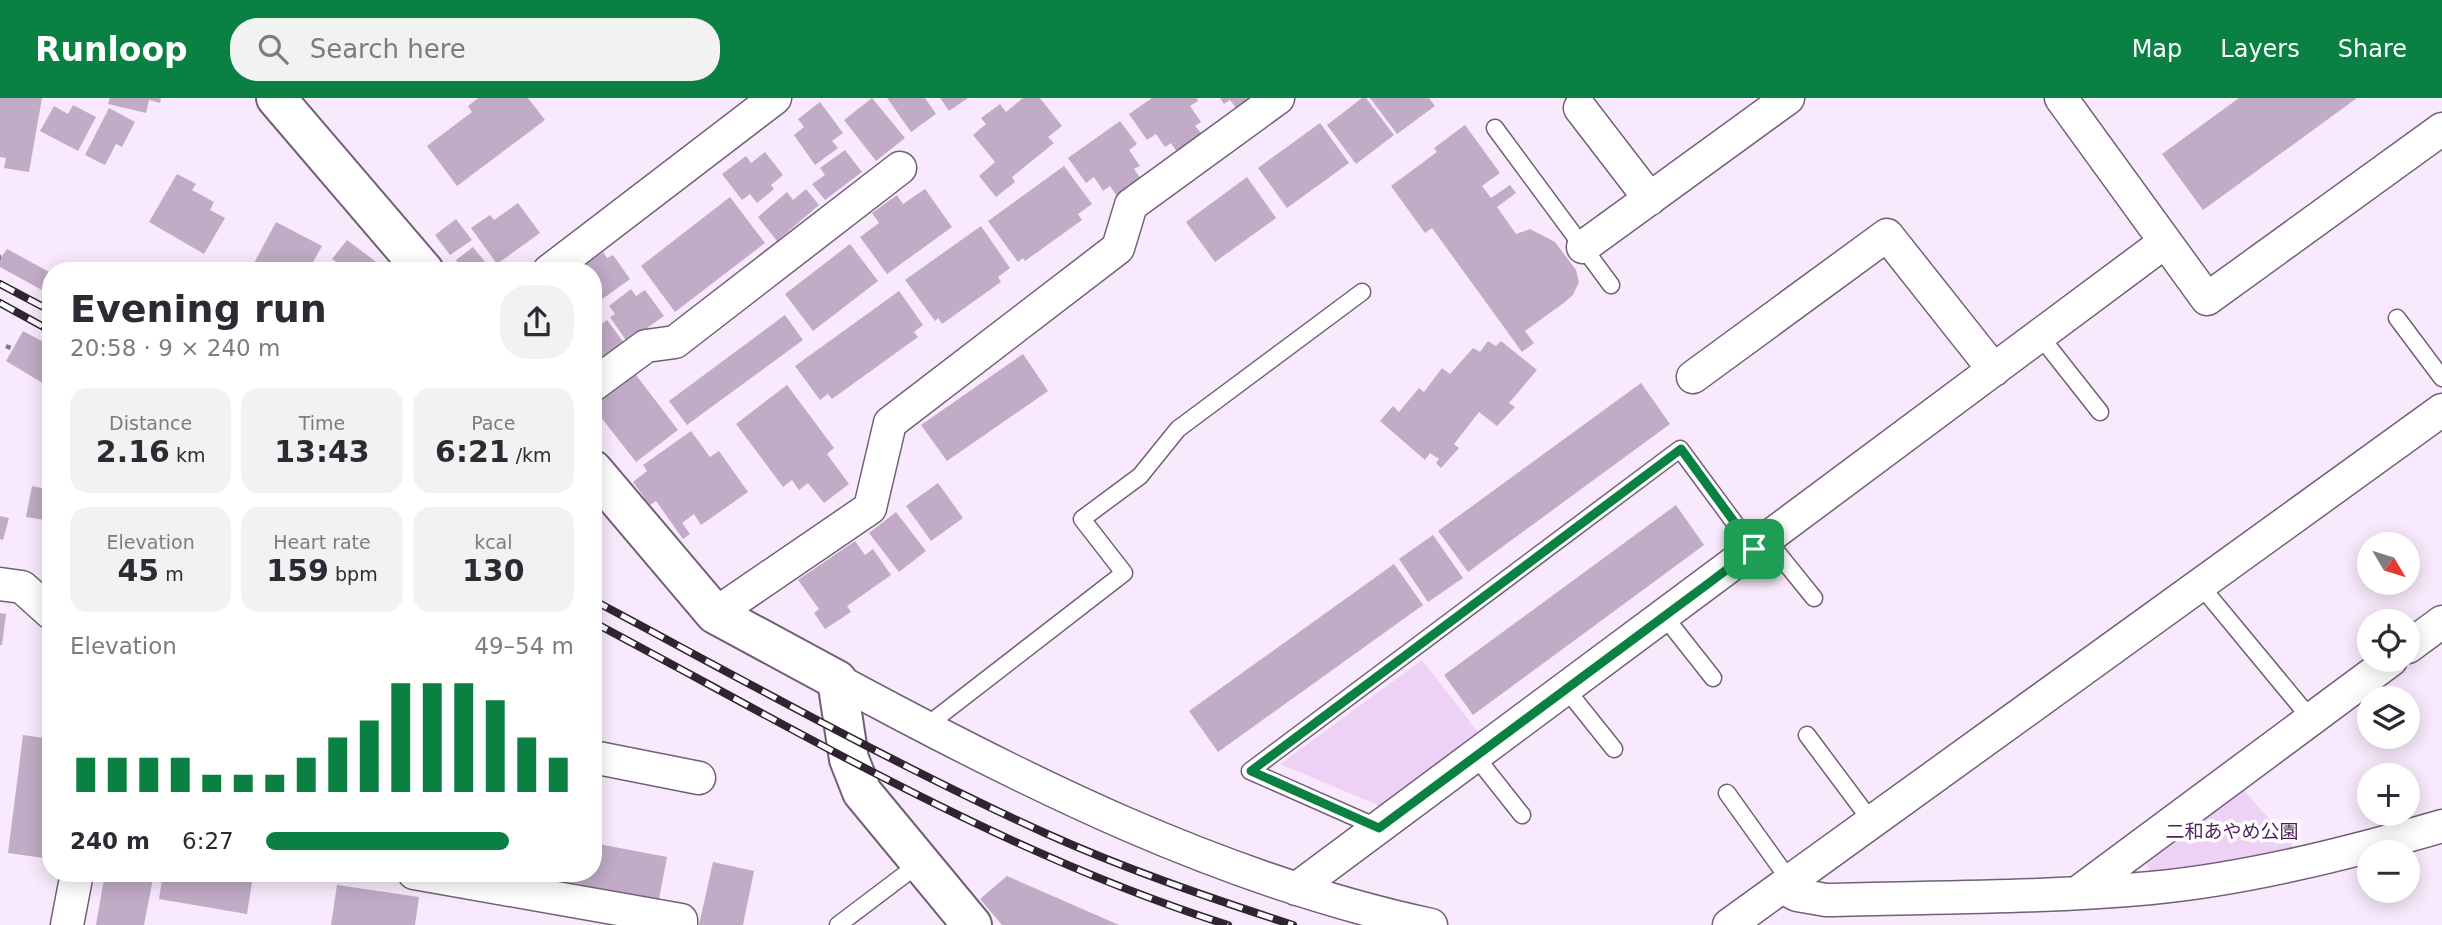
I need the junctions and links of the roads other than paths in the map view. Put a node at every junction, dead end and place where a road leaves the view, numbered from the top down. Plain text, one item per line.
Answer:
1 (276, 98) edge
2 (1278, 98) edge
3 (1788, 98) edge
4 (2061, 98) edge
5 (756, 104) edge
6 (1580, 108) dead end
7 (1750, 109) edge
8 (1495, 128) dead end
9 (2442, 129) edge
10 (900, 168) dead end
11 (1650, 199) junction
12 (2165, 243) junction
13 (1583, 247) junction
14 (416, 262) edge
15 (560, 262) edge
16 (1611, 285) dead end
17 (1362, 292) dead end
18 (2397, 318) dead end
19 (2040, 336) junction
20 (1994, 370) junction
21 (1693, 377) dead end
22 (2442, 377) edge
23 (602, 378) edge
24 (2442, 410) edge
25 (2100, 412) dead end
26 (602, 481) edge
27 (1761, 544) junction
28 (0, 584) edge
29 (2200, 584) junction
30 (1814, 598) dead end
31 (42, 605) edge
32 (715, 614) junction
33 (1664, 616) junction
34 (2442, 622) edge
35 (2420, 638) edge
36 (2375, 672) edge
37 (1713, 678) dead end
38 (837, 680) junction
39 (1566, 689) junction
40 (2311, 719) junction
41 (925, 727) junction
42 (1807, 735) dead end
43 (1614, 749) dead end
44 (1476, 757) junction
45 (602, 759) edge
46 (699, 778) dead end
47 (1727, 793) dead end
48 (1522, 815) dead end
49 (1872, 822) junction
50 (2442, 826) edge
51 (1379, 828) junction
52 (920, 863) junction
53 (75, 882) edge
54 (465, 882) edge
55 (1786, 884) junction
56 (1296, 889) junction
57 (2077, 892) junction
58 (67, 925) edge
59 (681, 925) edge
60 (838, 925) edge
61 (972, 925) edge
62 (1431, 925) edge
63 (1729, 925) edge

1 - 14 street
2 - 32 street
3 - 7 street
4 - 12 street
5 - 15 street
6 - 11 street
7 - 11 street
8 - 13 lane
9 - 12 street
10 - 23 street
11 - 13 street
12 - 19 street
13 - 16 lane
17 - 41 lane
18 - 22 lane
19 - 20 street
19 - 25 lane
20 - 21 street
20 - 27 street
24 - 29 street
26 - 32 street
27 - 30 lane
27 - 33 street
27 - 51 lane
28 - 31 street
29 - 40 lane
29 - 49 street
32 - 38 street
33 - 37 lane
33 - 39 street
34 - 35 street
36 - 40 street
38 - 41 street
38 - 52 street
39 - 43 lane
39 - 44 street
40 - 57 street
41 - 56 street
42 - 49 lane
44 - 48 lane
44 - 51 street
45 - 46 street
47 - 55 lane
49 - 55 street
50 - 57 street
51 - 56 street
52 - 60 lane
52 - 61 street
53 - 58 street
54 - 59 street
55 - 57 street
55 - 63 street
56 - 62 street

